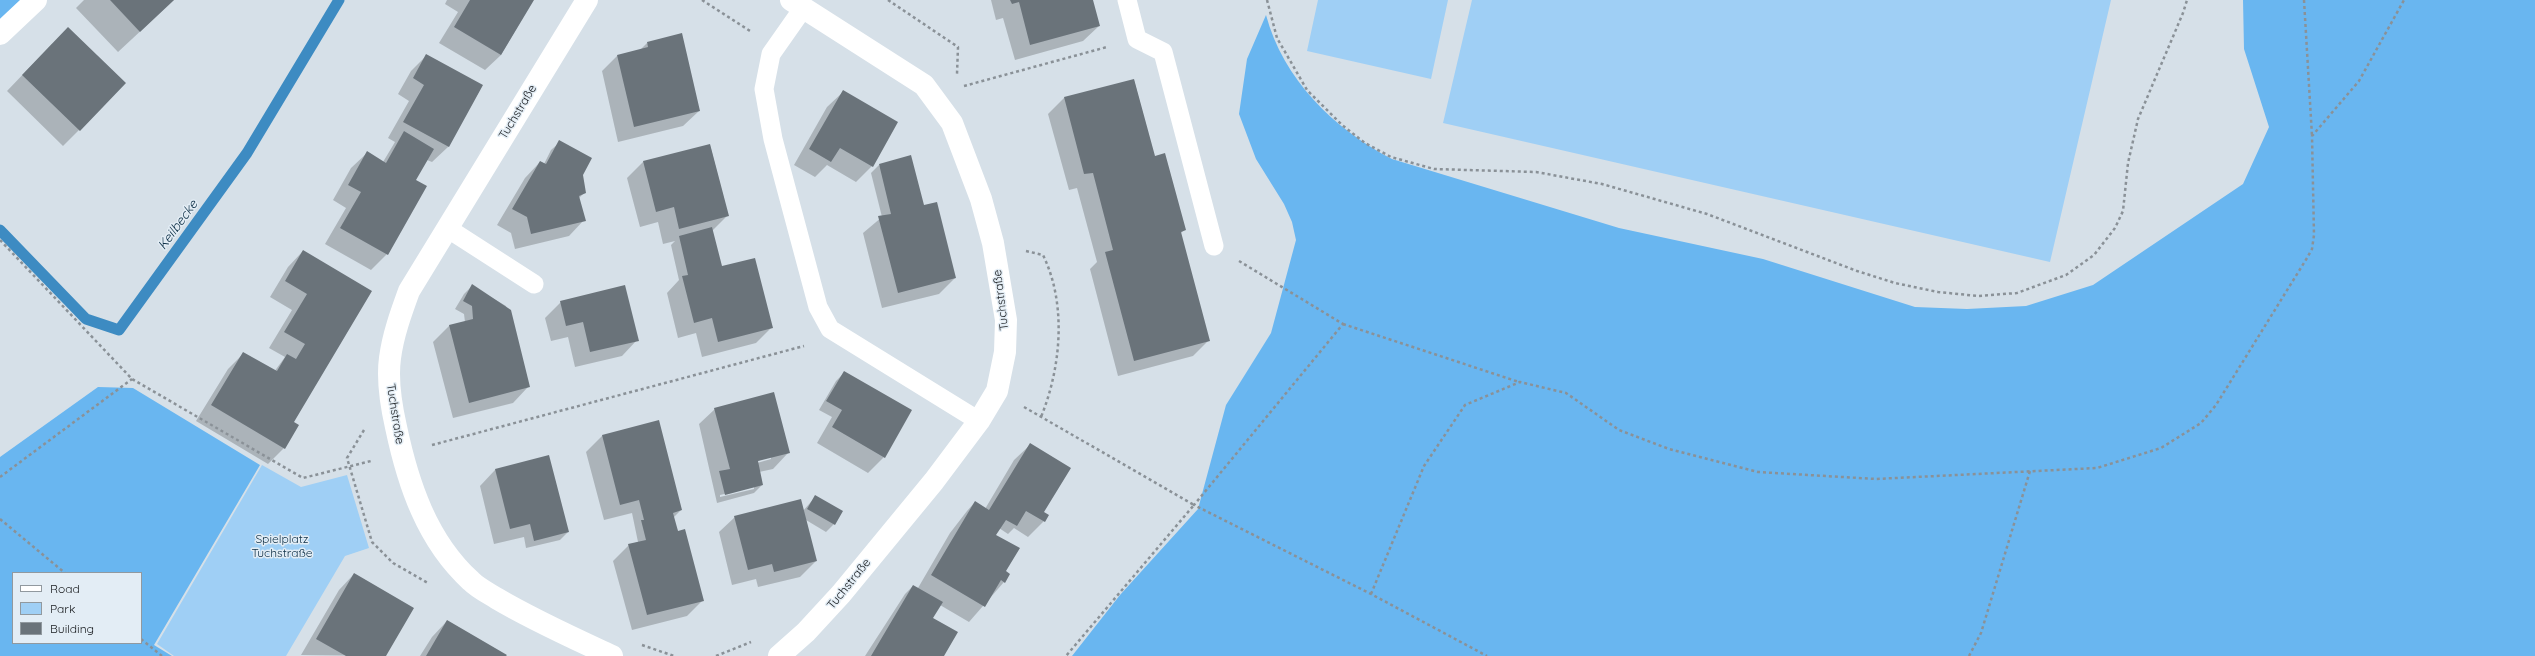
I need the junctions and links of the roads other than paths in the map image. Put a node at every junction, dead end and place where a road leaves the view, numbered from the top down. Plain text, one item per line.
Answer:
1 (36, 0) edge
2 (587, 0) edge
3 (1127, 0) edge
4 (796, 9) edge
5 (0, 34) edge
6 (447, 228) junction
7 (1214, 246) road end
8 (534, 284) dead end
9 (979, 421) junction
10 (612, 656) edge
11 (779, 656) edge

1 - 5 street
2 - 6 street, Tuchstraße
3 - 7 lane
4 - 9 street, Tuchstraße
4 - 9 lane
6 - 8 lane
6 - 10 street, Tuchstraße
9 - 11 street, Tuchstraße

